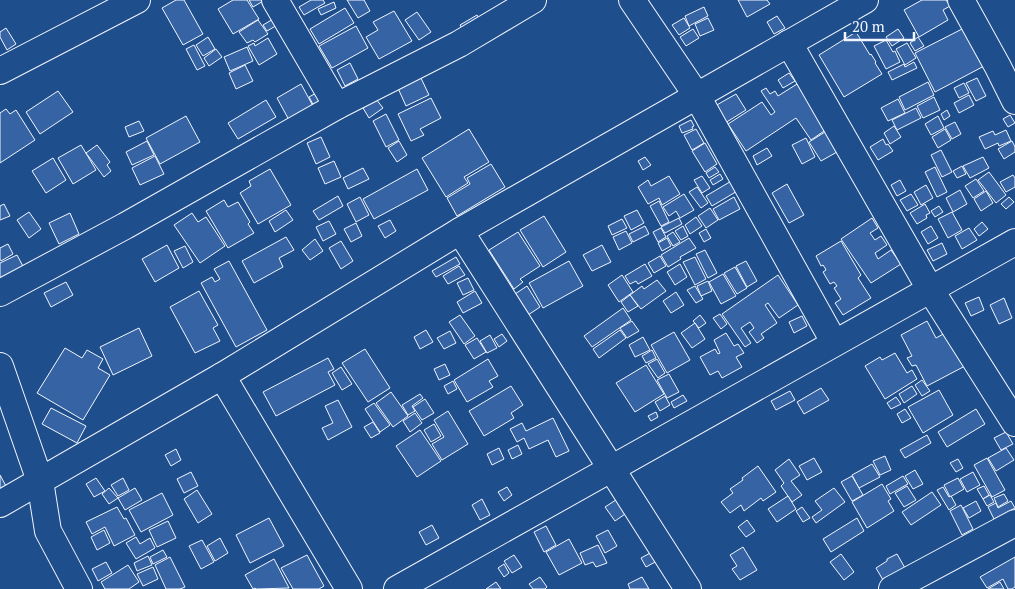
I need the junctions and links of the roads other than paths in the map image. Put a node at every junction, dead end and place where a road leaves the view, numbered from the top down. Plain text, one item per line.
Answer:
1 (137, 0) edge
2 (275, 0) edge
3 (533, 0) edge
4 (632, 0) edge
5 (865, 0) edge
6 (961, 0) edge
7 (789, 43) junction
8 (1006, 62) edge
9 (0, 71) edge
10 (697, 96) junction
11 (1015, 101) edge
12 (337, 106) junction
13 (460, 232) junction
14 (1015, 242) edge
15 (930, 289) junction
16 (0, 293) edge
17 (834, 342) junction
18 (0, 366) edge
19 (222, 376) junction
20 (1015, 423) edge
21 (611, 469) junction
22 (40, 481) junction
23 (0, 504) edge
24 (1015, 523) edge
25 (79, 589) edge
26 (349, 589) edge
27 (397, 589) edge
28 (688, 589) edge
29 (892, 589) edge

1 - 9 street
2 - 12 street
3 - 12 street
4 - 10 street
5 - 7 street
6 - 8 street
7 - 10 street
7 - 15 street
8 - 11 street
10 - 13 street
10 - 17 street
12 - 16 street
13 - 19 street
13 - 21 street
14 - 15 street
15 - 17 street
15 - 20 street
17 - 21 street
18 - 22 street
19 - 22 street
19 - 26 street
21 - 27 street
21 - 28 street
22 - 23 street
22 - 25 street
24 - 29 street

